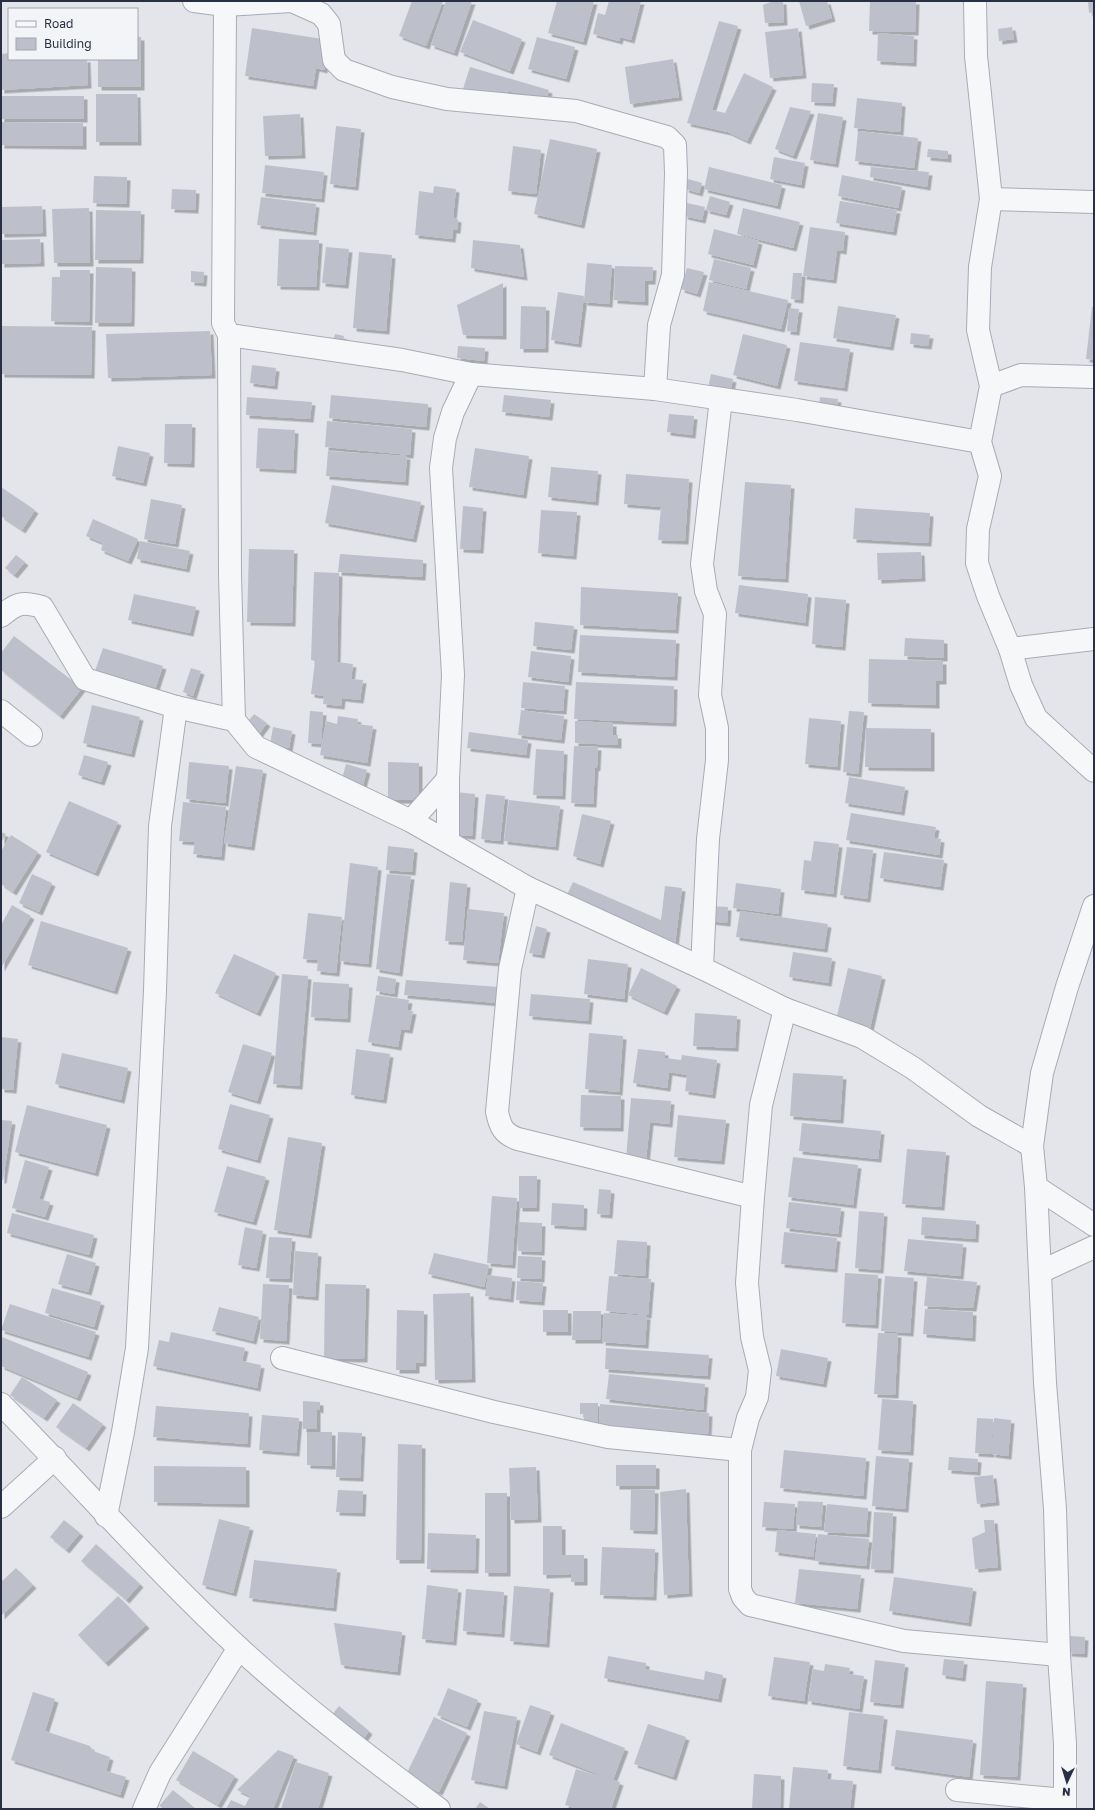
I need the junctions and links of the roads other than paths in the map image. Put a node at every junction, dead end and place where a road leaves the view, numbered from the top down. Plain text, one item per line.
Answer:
1 (194, 1) edge
2 (292, 1) edge
3 (975, 1) edge
4 (225, 5) junction
5 (992, 199) junction
6 (1094, 202) edge
7 (229, 335) junction
8 (985, 356) junction
9 (471, 374) junction
10 (1021, 375) junction
11 (1094, 377) edge
12 (991, 386) junction
13 (655, 389) junction
14 (721, 399) junction
15 (980, 442) junction
16 (1, 616) edge
17 (1094, 639) edge
18 (1010, 649) junction
19 (176, 707) junction
20 (1, 711) edge
21 (234, 720) junction
22 (31, 735) dead end
23 (1094, 771) edge
24 (448, 778) junction
25 (410, 821) junction
26 (448, 841) junction
27 (528, 888) junction
28 (1094, 906) edge
29 (702, 968) junction
30 (785, 1009) junction
31 (1032, 1146) junction
32 (1036, 1186) junction
33 (753, 1197) junction
34 (1094, 1225) edge
35 (1094, 1248) edge
36 (1040, 1272) junction
37 (282, 1358) dead end
38 (1, 1404) edge
39 (740, 1450) junction
40 (55, 1458) junction
41 (1, 1507) edge
42 (106, 1516) junction
43 (239, 1648) junction
44 (1059, 1655) junction
45 (957, 1790) dead end
46 (1065, 1805) edge
47 (144, 1809) edge
48 (439, 1809) edge

1 - 4 street
2 - 4 street
2 - 13 street
3 - 5 street
4 - 7 street
5 - 6 street
5 - 8 street
7 - 9 street
7 - 21 street
8 - 10 street
8 - 12 street
9 - 13 street
9 - 24 street
10 - 11 street
10 - 12 street
12 - 15 street
13 - 14 street
14 - 15 street
14 - 29 street
15 - 18 street
16 - 19 street
17 - 18 street
18 - 23 street
19 - 21 street
19 - 42 street
20 - 22 street
21 - 25 street
24 - 25 street
24 - 26 street
25 - 26 street
26 - 27 street
27 - 29 street
27 - 33 street
28 - 31 street
29 - 30 street
30 - 31 street
30 - 33 street
31 - 32 street
32 - 34 street
32 - 36 street
33 - 39 street
35 - 36 street
36 - 44 street
37 - 39 street
38 - 40 street
39 - 44 street
40 - 41 street
40 - 42 street
42 - 43 street
43 - 47 street
43 - 48 street
44 - 46 street
45 - 46 street

